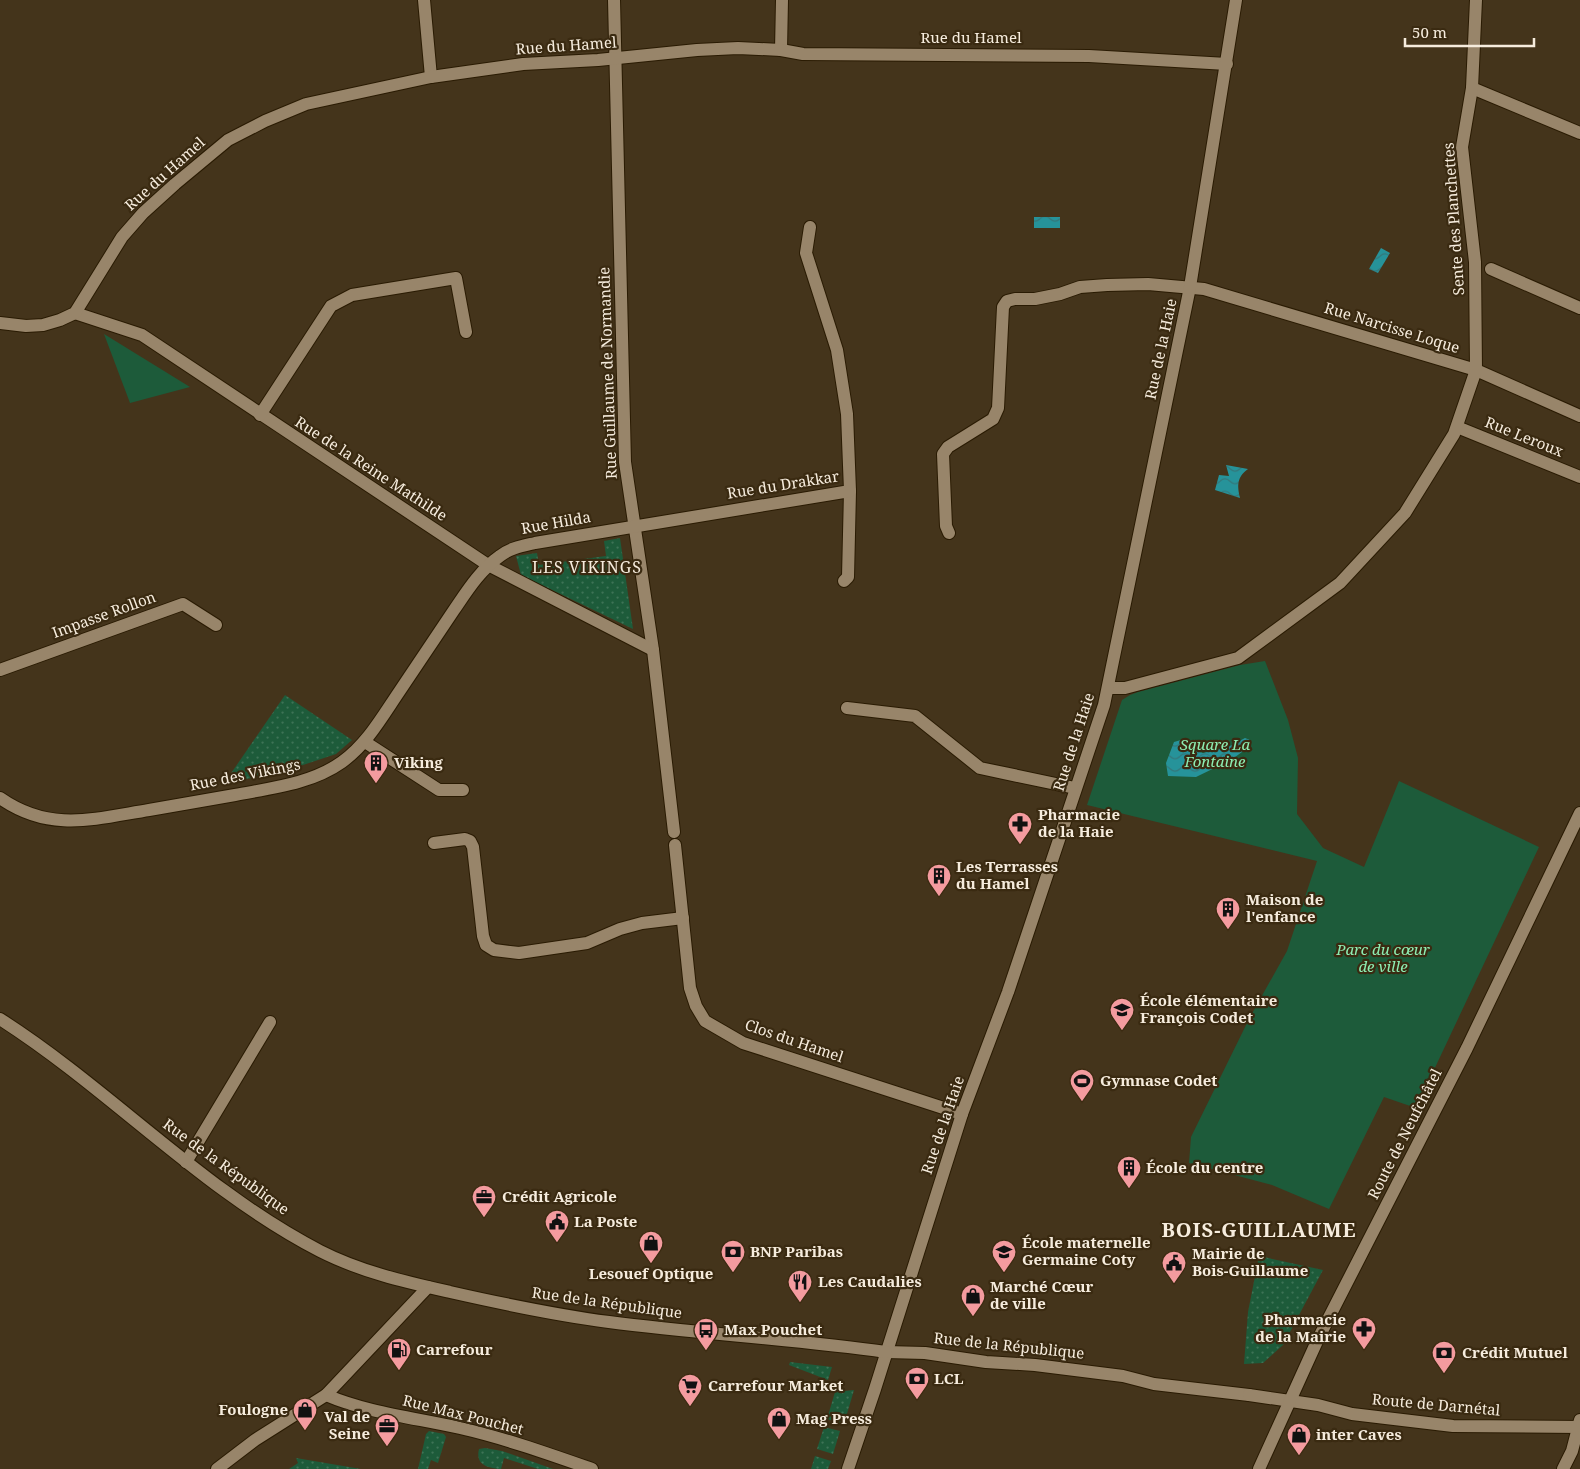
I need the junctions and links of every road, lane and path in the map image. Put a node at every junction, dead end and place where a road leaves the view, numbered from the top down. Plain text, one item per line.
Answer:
1 (424, 0) edge
2 (614, 0) edge
3 (782, 0) edge
4 (1236, 0) edge
5 (1476, 0) edge
6 (781, 50) junction
7 (616, 59) junction
8 (1226, 64) junction
9 (431, 77) junction
10 (1472, 88) junction
11 (1580, 133) edge
12 (810, 227) dead end
13 (1491, 269) dead end
14 (1190, 287) junction
15 (1580, 308) edge
16 (75, 312) junction
17 (0, 323) edge
18 (466, 332) dead end
19 (1476, 370) junction
20 (260, 415) junction
21 (1580, 416) edge
22 (1456, 427) junction
23 (1580, 477) edge
24 (850, 491) junction
25 (634, 526) junction
26 (949, 533) dead end
27 (488, 565) junction
28 (844, 581) dead end
29 (216, 625) dead end
30 (653, 650) junction
31 (0, 670) edge
32 (1108, 688) junction
33 (847, 708) dead end
34 (365, 742) junction
35 (1076, 788) junction
36 (463, 790) dead end
37 (0, 798) edge
38 (1580, 813) edge
39 (674, 838) joint
40 (434, 842) dead end
41 (683, 918) junction
42 (0, 1018) edge
43 (270, 1022) dead end
44 (962, 1114) junction
45 (186, 1162) junction
46 (428, 1287) junction
47 (886, 1352) junction
48 (326, 1395) junction
49 (1290, 1402) junction
50 (1579, 1425) edge
51 (217, 1469) edge
52 (592, 1469) edge
53 (848, 1469) edge
54 (1259, 1469) edge
55 (1563, 1469) edge

1 - 9 street
2 - 7 street, Rue Guillaume de Normandie
3 - 6 street
4 - 8 street, Rue de la Haie
5 - 10 street, Sente des Planchettes
6 - 7 street, Rue du Hamel
6 - 8 street, Rue du Hamel
7 - 9 street, Rue du Hamel
7 - 25 street, Rue Guillaume de Normandie
8 - 14 street, Rue de la Haie
9 - 16 street, Rue du Hamel
10 - 11 street
10 - 19 street, Sente des Planchettes
12 - 24 street, Rue du Drakkar
13 - 15 street
14 - 19 street, Rue Narcisse Loque
14 - 26 street, Rue Narcisse Loque
14 - 32 street, Rue de la Haie
16 - 17 street
16 - 20 street, Rue de la Reine Mathilde
18 - 20 street
19 - 21 street, Rue Narcisse Loque
19 - 22 street, Sente des Planchettes
20 - 27 street, Rue de la Reine Mathilde
22 - 23 street, Rue Leroux
22 - 32 street, Sente des Planchettes
24 - 25 street, Rue du Drakkar
24 - 28 street
25 - 27 street, Rue Hilda
25 - 30 street, Rue Guillaume de Normandie
27 - 30 street, Rue de la Reine Mathilde
27 - 34 street, Rue des Vikings
29 - 31 street, Impasse Rollon
30 - 39 street, Rue Guillaume de Normandie
32 - 35 street, Rue de la Haie
33 - 35 street
34 - 36 street
34 - 37 street, Rue des Vikings
35 - 44 street, Rue de la Haie
38 - 49 street, Route de Neufchâtel
39 - 41 street, Clos du Hamel
40 - 41 street
41 - 44 street, Clos du Hamel
42 - 45 street, Rue de la République
43 - 45 street
44 - 47 street, Rue de la Haie
45 - 46 street, Rue de la République
46 - 47 street, Rue de la République
46 - 48 street
47 - 49 street, Rue de la République
47 - 53 street, Rue de la Haie
48 - 51 street
48 - 52 street, Rue Max Pouchet
49 - 50 street, Route de Darnétal
49 - 54 street, Route de Neufchâtel
50 - 55 street

